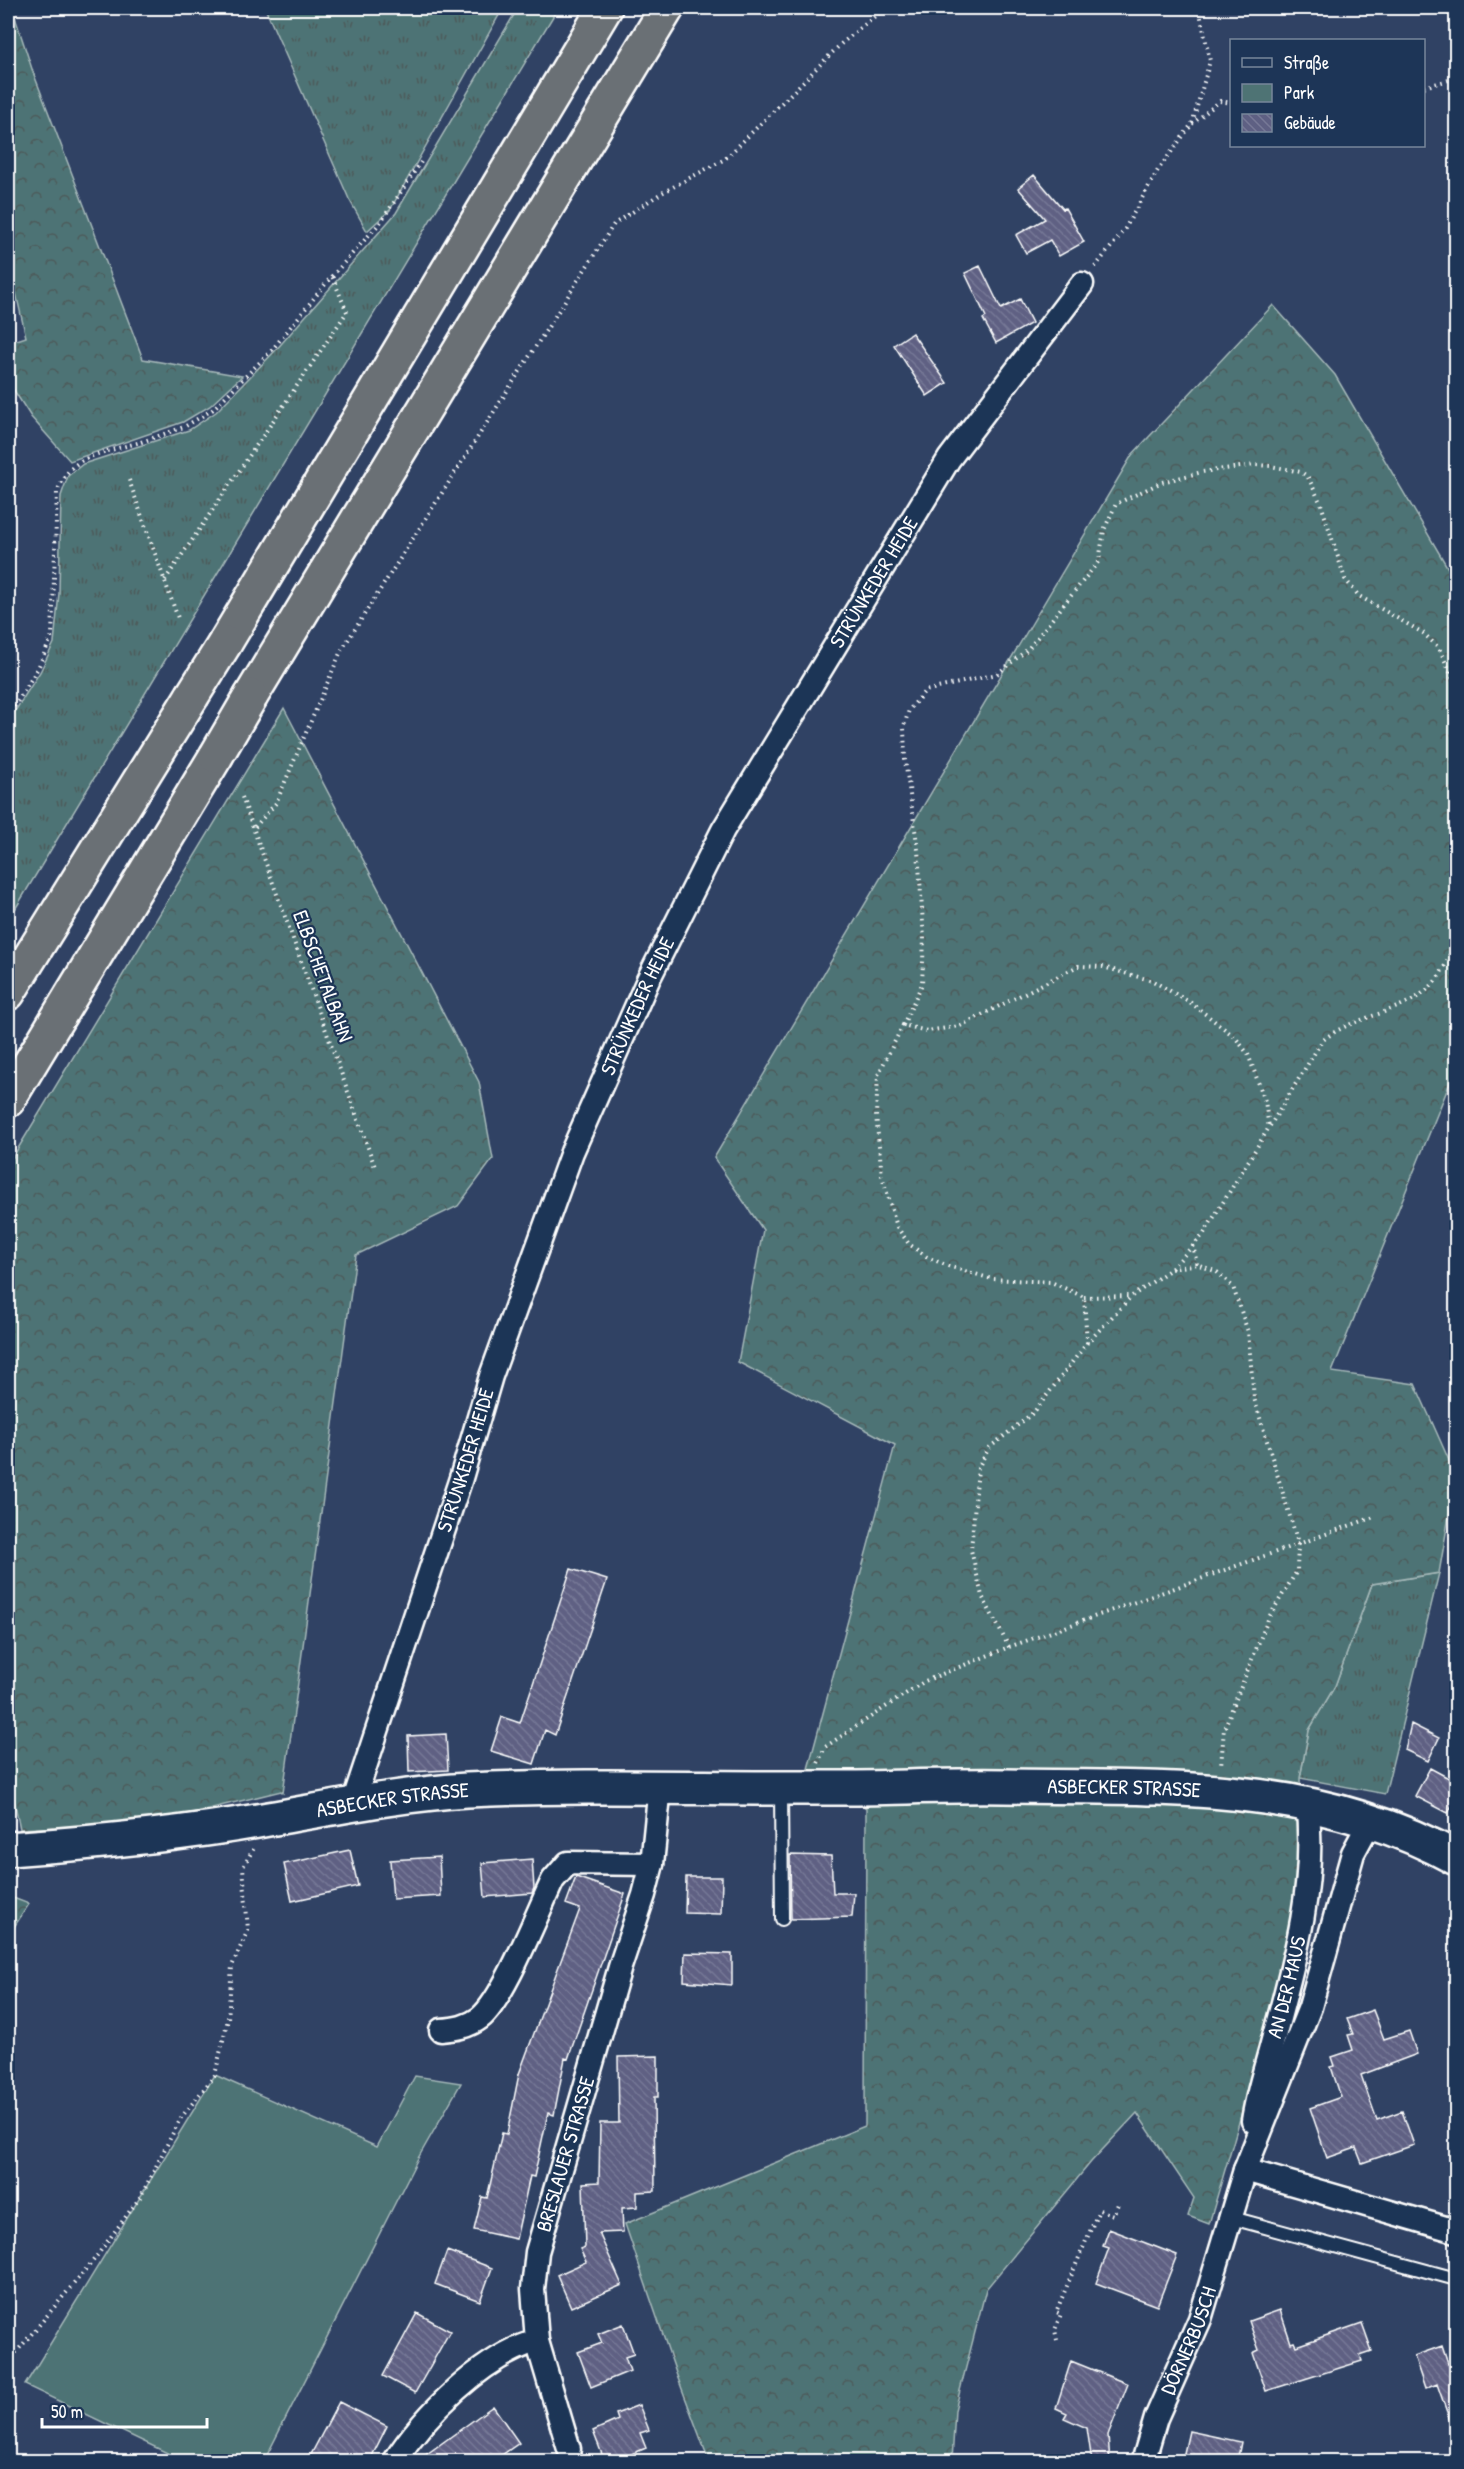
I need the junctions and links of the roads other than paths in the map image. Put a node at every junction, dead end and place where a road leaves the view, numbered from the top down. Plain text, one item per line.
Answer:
1 (605, 8) edge
2 (668, 8) edge
3 (1082, 284) road end
4 (8, 993) edge
5 (8, 1100) edge
6 (660, 1786) junction
7 (794, 1788) junction
8 (1307, 1803) junction
9 (352, 1806) junction
10 (1371, 1820) junction
11 (8, 1849) edge
12 (1456, 1858) edge
13 (652, 1864) junction
14 (782, 1919) dead end
15 (441, 2030) dead end
16 (1245, 2170) junction
17 (1232, 2218) junction
18 (1456, 2231) edge
19 (1456, 2279) edge
20 (537, 2341) junction
21 (569, 2449) dead end
22 (394, 2462) edge
23 (1143, 2462) edge

1 - 4 highway, bridge
2 - 5 highway, bridge
3 - 9 street, STRÜNKEDER HEIDE
6 - 7 main road, ASBECKER STRASSE
6 - 9 main road, ASBECKER STRASSE
6 - 13 street, BRESLAUER STRASSE
7 - 8 main road, ASBECKER STRASSE
7 - 14 lane
8 - 10 main road, ASBECKER STRASSE
8 - 16 street, AN DER MAUS
9 - 11 main road, ASBECKER STRASSE
10 - 12 main road, ASBECKER STRASSE
10 - 16 street, AN DER MAUS
13 - 15 street
13 - 20 street, BRESLAUER STRASSE
16 - 17 street, AN DER MAUS
16 - 18 street
17 - 19 lane
17 - 23 street, DÖRNERBUSCH
20 - 21 street, BRESLAUER STRASSE
20 - 22 street

